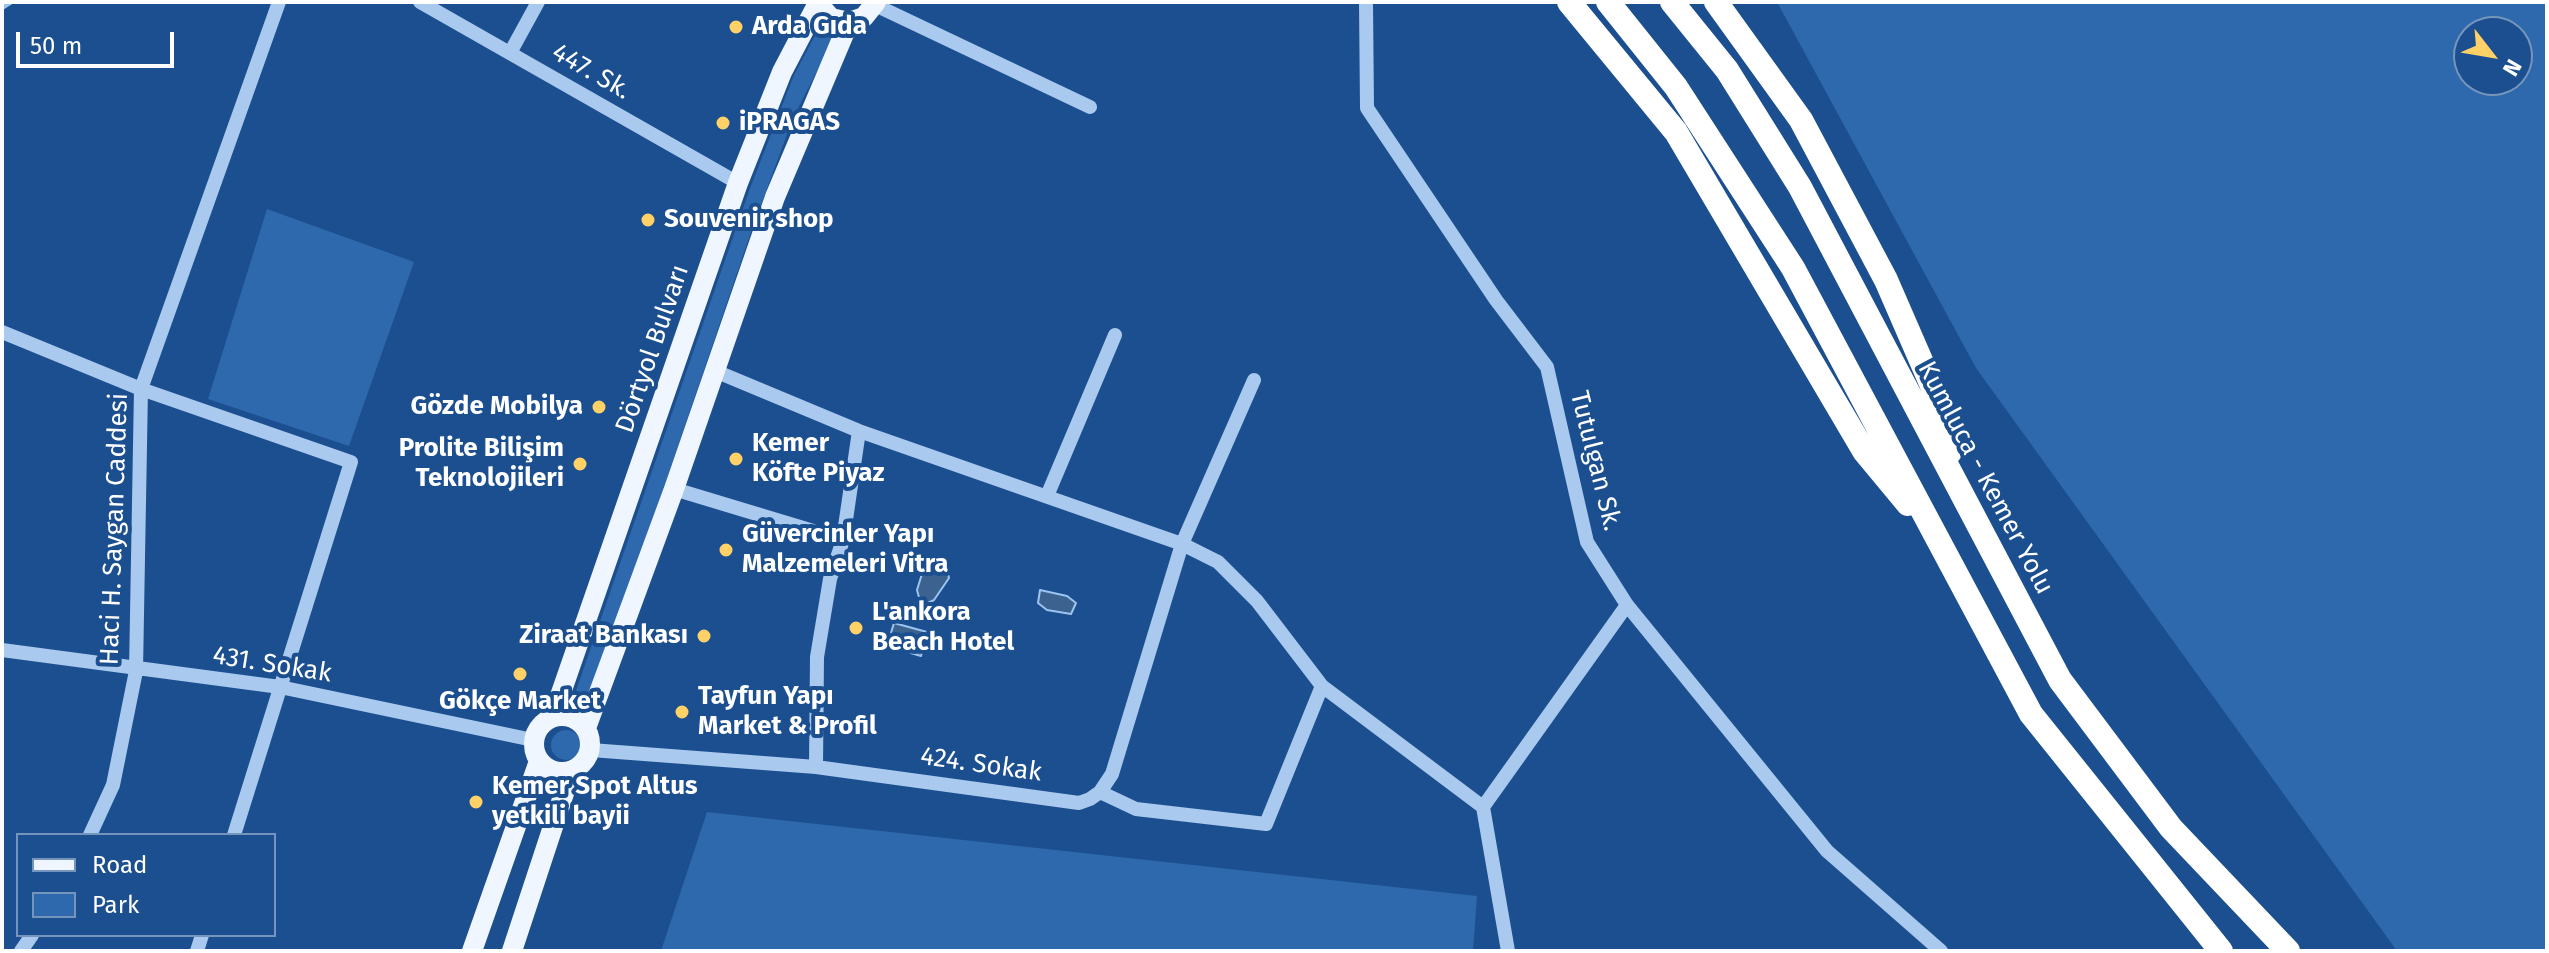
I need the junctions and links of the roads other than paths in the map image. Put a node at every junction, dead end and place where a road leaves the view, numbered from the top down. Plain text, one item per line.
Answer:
1 (279, 2) edge
2 (420, 2) edge
3 (538, 2) edge
4 (1366, 2) edge
5 (1569, 2) edge
6 (1608, 2) edge
7 (1672, 2) edge
8 (1716, 2) edge
9 (817, 3) edge
10 (876, 4) edge
11 (849, 22) junction
12 (510, 53) junction
13 (1090, 107) dead end
14 (738, 183) junction
15 (2, 332) edge
16 (1115, 335) dead end
17 (715, 371) junction
18 (1254, 380) dead end
19 (141, 389) junction
20 (859, 431) junction
21 (674, 489) junction
22 (1960, 490) junction
23 (1047, 496) junction
24 (843, 540) junction
25 (1940, 542) junction
26 (1182, 544) junction
27 (1627, 605) junction
28 (2, 650) edge
29 (136, 671) junction
30 (1322, 686) junction
31 (280, 687) junction
32 (553, 716) junction
33 (586, 728) junction
34 (533, 740) junction
35 (591, 750) junction
36 (539, 761) junction
37 (816, 767) junction
38 (571, 772) junction
39 (1100, 792) junction
40 (1483, 807) junction
41 (91, 833) edge
42 (235, 833) edge
43 (472, 951) edge
44 (512, 951) edge
45 (1508, 951) edge
46 (1941, 951) edge
47 (2221, 951) edge
48 (2288, 951) edge

1 - 19 street, Haci H. Saygan Caddesi
2 - 12 street, 447. Sk.
3 - 12 street
4 - 27 street, Tutulgan Sk.
5 - 25 highway
6 - 25 highway
7 - 22 highway, Kumluca - Kemer Yolu
8 - 22 highway
9 - 11 main road
9 - 14 main road, Dörtyol Bulvarı
10 - 11 main road
10 - 13 street
11 - 17 main road
12 - 14 street, 447. Sk.
14 - 32 main road, Dörtyol Bulvarı
15 - 19 street
16 - 23 street
17 - 20 street
17 - 21 main road
18 - 26 street
19 - 29 street, Haci H. Saygan Caddesi
19 - 31 street
20 - 23 street
20 - 24 street
21 - 24 street
21 - 33 main road
22 - 48 highway, Kumluca - Kemer Yolu
23 - 26 street
24 - 37 street
25 - 47 highway
26 - 30 street
26 - 39 street
27 - 40 street
27 - 46 street, Tutulgan Sk.
28 - 29 street, 431. Sokak
29 - 31 street, 431. Sokak
29 - 41 street, Haci H. Saygan Caddesi
30 - 39 street
30 - 40 street
31 - 34 street, 431. Sokak
31 - 42 street
32 - 33 main road
32 - 34 main road
33 - 35 main road
34 - 36 main road
35 - 37 street, 424. Sokak
35 - 38 main road
36 - 38 main road
36 - 43 main road
37 - 39 street, 424. Sokak
38 - 44 main road
40 - 45 street

